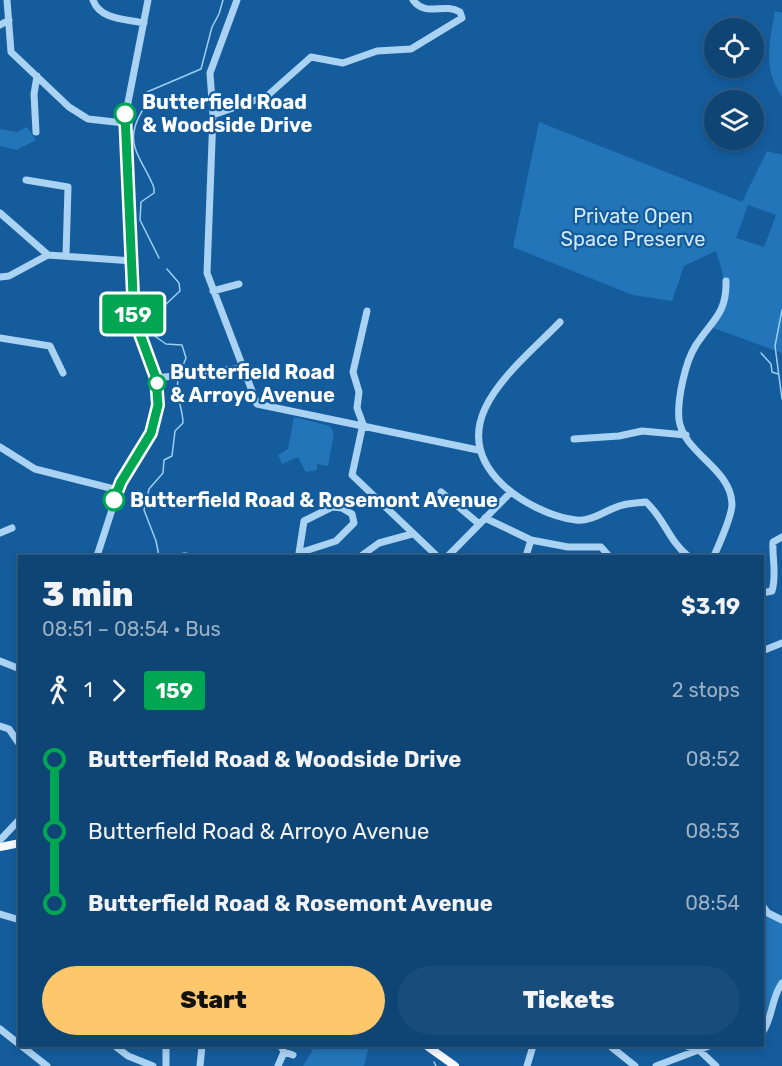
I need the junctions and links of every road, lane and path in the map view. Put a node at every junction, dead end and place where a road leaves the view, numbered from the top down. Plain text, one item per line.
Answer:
1 (7, 0) edge
2 (93, 0) edge
3 (148, 0) edge
4 (237, 0) edge
5 (413, 0) edge
6 (9, 20) junction
7 (144, 23) junction
8 (0, 25) edge
9 (37, 76) junction
10 (213, 115) junction
11 (124, 123) junction
12 (36, 132) dead end
13 (26, 180) dead end
14 (0, 213) edge
15 (48, 255) junction
16 (66, 255) junction
17 (133, 261) junction
18 (0, 277) edge
19 (726, 281) dead end
20 (239, 284) dead end
21 (213, 291) junction
22 (367, 310) dead end
23 (560, 322) dead end
24 (0, 338) edge
25 (245, 369) junction
26 (63, 373) dead end
27 (156, 378) junction
28 (363, 424) junction
29 (686, 435) junction
30 (574, 439) dead end
31 (0, 447) edge
32 (478, 450) junction
33 (118, 490) junction
34 (441, 492) dead end
35 (511, 492) junction
36 (485, 518) junction
37 (478, 523) junction
38 (12, 528) dead end
39 (0, 533) edge
40 (412, 534) junction
41 (782, 537) edge
42 (531, 540) junction
43 (99, 555) edge
44 (297, 555) edge
45 (362, 555) edge
46 (436, 555) edge
47 (449, 555) edge
48 (526, 555) edge
49 (608, 555) edge
50 (687, 555) edge
51 (714, 555) edge
52 (764, 593) edge
53 (782, 643) edge
54 (764, 650) edge
55 (0, 661) edge
56 (18, 668) edge
57 (0, 726) edge
58 (18, 742) edge
59 (18, 821) edge
60 (0, 840) edge
61 (18, 844) edge
62 (0, 848) edge
63 (764, 908) edge
64 (0, 914) edge
65 (18, 919) edge
66 (782, 920) edge
67 (782, 983) edge
68 (0, 1029) edge
69 (764, 1031) edge
70 (18, 1043) edge
71 (23, 1047) edge
72 (116, 1047) edge
73 (166, 1047) edge
74 (202, 1047) edge
75 (428, 1047) edge
76 (534, 1047) edge
77 (611, 1047) edge
78 (690, 1047) edge
79 (701, 1047) edge
80 (283, 1049) edge
81 (700, 1051) junction
82 (293, 1055) dead end
83 (47, 1066) edge
84 (153, 1066) edge
85 (166, 1066) edge
86 (200, 1066) edge
87 (278, 1066) edge
88 (455, 1066) edge
89 (527, 1066) edge
90 (635, 1066) edge
91 (656, 1066) edge
92 (716, 1066) edge

1 - 6 street
2 - 7 street
3 - 7 street
4 - 10 street
5 - 10 street
6 - 8 street
6 - 9 street
7 - 11 street
9 - 11 street
9 - 12 street
10 - 21 street
11 - 17 street
13 - 16 street
14 - 15 street
15 - 16 street
15 - 18 street
16 - 17 street
17 - 27 street
19 - 29 street
20 - 21 street
21 - 25 street
22 - 28 street
23 - 32 street
24 - 26 street
25 - 27 street
25 - 28 street
27 - 33 street
28 - 32 street
28 - 40 street
29 - 30 street
29 - 51 street
31 - 33 street
32 - 35 street
33 - 43 street
34 - 37 street
35 - 36 street
35 - 50 street
36 - 37 street
36 - 42 street
37 - 47 street
38 - 39 street
40 - 45 street
40 - 46 street
41 - 52 street
42 - 48 street
42 - 49 street
44 - 44 street
53 - 54 street
55 - 56 street
57 - 58 street
59 - 60 street
61 - 62 main road
63 - 66 street
64 - 65 street
67 - 69 street
68 - 70 street
71 - 83 street
72 - 84 street
73 - 85 street
74 - 86 street
75 - 88 main road
76 - 89 street
77 - 90 street
78 - 81 street
79 - 81 street
80 - 82 street
80 - 87 street
81 - 91 street
81 - 92 street

